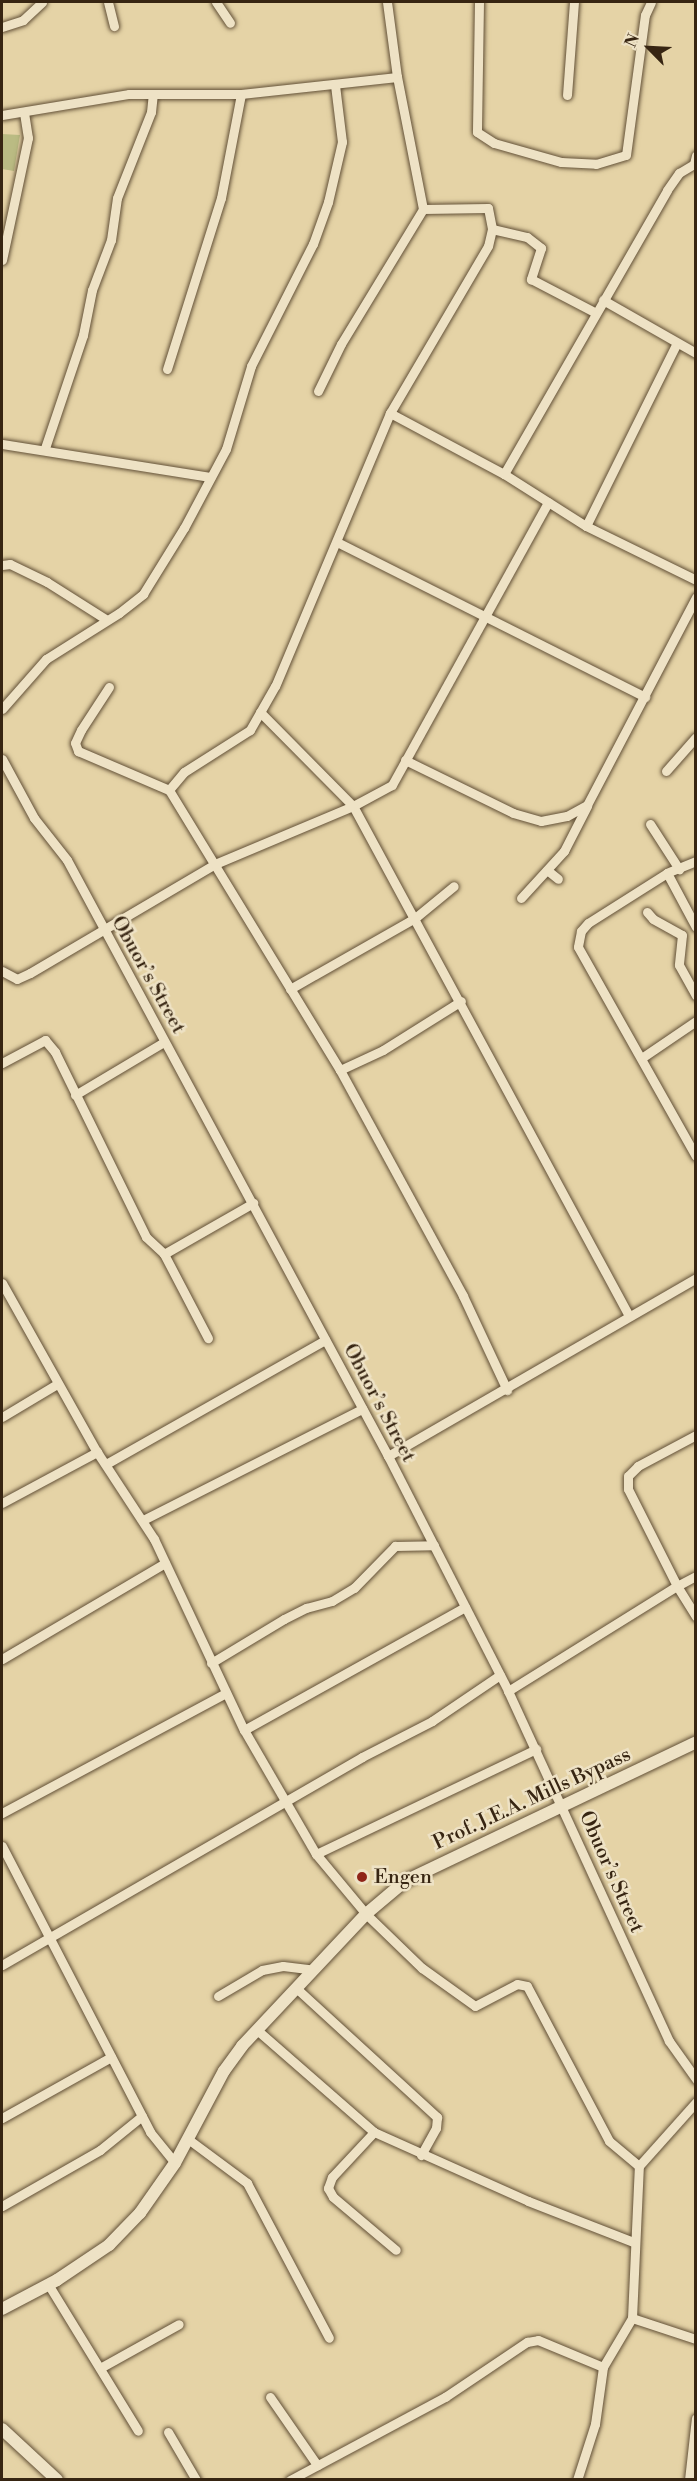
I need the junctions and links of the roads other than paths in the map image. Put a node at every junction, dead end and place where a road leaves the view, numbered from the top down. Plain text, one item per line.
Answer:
1 (42, 2) edge
2 (108, 2) edge
3 (216, 2) edge
4 (387, 2) edge
5 (478, 2) edge
6 (574, 2) edge
7 (651, 2) edge
8 (230, 23) dead end
9 (114, 26) dead end
10 (2, 27) edge
11 (397, 77) junction
12 (335, 85) junction
13 (153, 94) junction
14 (241, 94) junction
15 (567, 94) dead end
16 (24, 112) junction
17 (2, 115) edge
18 (695, 162) edge
19 (423, 209) junction
20 (492, 229) junction
21 (2, 260) edge
22 (603, 300) junction
23 (596, 313) junction
24 (677, 343) junction
25 (696, 353) edge
26 (167, 369) dead end
27 (318, 391) dead end
28 (390, 413) junction
29 (2, 444) edge
30 (45, 448) junction
31 (504, 474) junction
32 (210, 477) junction
33 (548, 502) junction
34 (586, 526) junction
35 (337, 542) junction
36 (2, 565) edge
37 (696, 580) edge
38 (696, 597) edge
39 (484, 618) junction
40 (107, 620) junction
41 (110, 687) dead end
42 (645, 697) junction
43 (2, 709) edge
44 (260, 712) junction
45 (696, 737) edge
46 (2, 759) edge
47 (405, 760) junction
48 (666, 771) dead end
49 (169, 790) junction
50 (587, 805) junction
51 (353, 806) junction
52 (650, 824) dead end
53 (696, 861) edge
54 (215, 864) junction
55 (679, 869) junction
56 (547, 870) junction
57 (667, 873) junction
58 (558, 879) dead end
59 (454, 886) dead end
60 (521, 898) dead end
61 (647, 912) dead end
62 (415, 918) junction
63 (696, 927) edge
64 (103, 934) junction
65 (2, 971) edge
66 (290, 988) junction
67 (696, 996) edge
68 (460, 1001) junction
69 (696, 1021) edge
70 (164, 1042) junction
71 (643, 1057) junction
72 (2, 1063) edge
73 (340, 1070) junction
74 (75, 1095) junction
75 (696, 1156) edge
76 (253, 1203) junction
77 (164, 1254) junction
78 (696, 1278) edge
79 (2, 1283) edge
80 (628, 1314) junction
81 (208, 1338) dead end
82 (325, 1340) junction
83 (57, 1384) junction
84 (507, 1390) junction
85 (362, 1409) junction
86 (2, 1417) edge
87 (696, 1435) edge
88 (96, 1452) junction
89 (388, 1456) junction
90 (106, 1464) junction
91 (2, 1503) edge
92 (143, 1520) junction
93 (434, 1545) junction
94 (165, 1563) junction
95 (696, 1576) edge
96 (677, 1586) junction
97 (465, 1607) junction
98 (696, 1617) edge
99 (2, 1659) edge
100 (212, 1664) junction
101 (500, 1675) junction
102 (508, 1691) junction
103 (226, 1693) junction
104 (244, 1730) junction
105 (696, 1742) edge
106 (536, 1749) junction
107 (285, 1802) junction
108 (562, 1807) junction
109 (2, 1813) edge
110 (2, 1846) edge
111 (316, 1854) junction
112 (366, 1914) junction
113 (50, 1936) junction
114 (2, 1965) edge
115 (314, 1970) junction
116 (295, 1987) junction
117 (218, 1996) dead end
118 (257, 2030) junction
119 (111, 2057) junction
120 (696, 2079) edge
121 (696, 2102) edge
122 (142, 2116) junction
123 (2, 2118) edge
124 (374, 2132) junction
125 (188, 2139) junction
126 (421, 2155) junction
127 (175, 2163) junction
128 (639, 2166) junction
129 (2, 2206) edge
130 (633, 2242) junction
131 (396, 2250) dead end
132 (48, 2284) junction
133 (2, 2309) edge
134 (632, 2318) junction
135 (179, 2324) dead end
136 (329, 2338) dead end
137 (696, 2339) edge
138 (603, 2367) junction
139 (100, 2368) junction
140 (270, 2397) dead end
141 (696, 2418) edge
142 (2, 2428) edge
143 (138, 2431) dead end
144 (168, 2432) dead end
145 (316, 2465) junction
146 (57, 2480) edge
147 (196, 2480) edge
148 (290, 2480) edge
149 (577, 2480) edge
150 (689, 2480) edge

1 - 10 street
2 - 9 street
3 - 8 street
4 - 11 street
5 - 7 street
6 - 15 street
11 - 12 street
11 - 19 street
12 - 14 street
12 - 32 street
13 - 14 street
13 - 16 street
13 - 30 street
14 - 26 street
16 - 17 street
16 - 21 street
18 - 22 street
19 - 20 street
19 - 27 street
20 - 23 street
20 - 28 street
22 - 23 street
22 - 24 street
23 - 31 street
24 - 25 street
24 - 34 street
28 - 31 street
28 - 35 street
29 - 30 street
30 - 32 street
31 - 33 street
32 - 40 street
33 - 34 street
33 - 39 street
34 - 37 street
35 - 39 street
35 - 44 street
36 - 40 street
38 - 42 street
39 - 42 street
39 - 47 street
40 - 43 street
41 - 49 street
42 - 50 street
44 - 49 street
44 - 51 street
45 - 48 street
46 - 64 street, Obuor’s Street
47 - 50 street
47 - 51 street
49 - 54 street
50 - 56 street
51 - 54 street
51 - 62 street
52 - 55 street
53 - 55 street
54 - 64 street
54 - 66 street
55 - 57 street
56 - 58 street
56 - 60 street
57 - 63 street
57 - 71 street
59 - 62 street
61 - 67 street
62 - 66 street
62 - 68 street
64 - 65 street
64 - 70 street, Obuor’s Street
66 - 73 street
68 - 73 street
68 - 80 street
69 - 71 street
70 - 74 street
70 - 76 street, Obuor’s Street
71 - 75 street
72 - 74 street
73 - 84 street
74 - 77 street
76 - 77 street
76 - 82 street, Obuor’s Street
77 - 81 street
78 - 80 street
79 - 83 street
80 - 84 street
82 - 85 street, Obuor’s Street
82 - 90 street
83 - 86 street
83 - 88 street
84 - 89 street
85 - 89 street, Obuor’s Street
85 - 92 street
87 - 96 street
88 - 90 street
88 - 91 street
89 - 93 street, Obuor’s Street
90 - 92 street
92 - 94 street
93 - 97 street, Obuor’s Street
93 - 100 street
94 - 99 street
94 - 100 street
95 - 96 street
96 - 98 street
96 - 102 street
97 - 101 street, Obuor’s Street
97 - 104 street
100 - 103 street
101 - 102 street, Obuor’s Street
101 - 107 street
102 - 106 street, Obuor’s Street
103 - 104 street
103 - 109 street
104 - 107 street
105 - 108 street, Prof. J.E.A. Mills Bypass
106 - 108 street, Obuor’s Street
106 - 111 street
107 - 111 street
107 - 113 street
108 - 112 street, Prof. J.E.A. Mills Bypass
108 - 120 street, Obuor’s Street
110 - 113 street
111 - 112 street
112 - 115 street, Prof. J.E.A. Mills Bypass
112 - 128 street
113 - 114 street
113 - 119 street
115 - 116 street, Prof. J.E.A. Mills Bypass
115 - 117 street
116 - 118 street, Prof. J.E.A. Mills Bypass
116 - 126 street
118 - 124 street
118 - 125 street, Prof. J.E.A. Mills Bypass
119 - 122 street
119 - 123 street
121 - 128 street
122 - 127 street
122 - 129 street
124 - 126 street
124 - 131 street
125 - 127 street, Prof. J.E.A. Mills Bypass
125 - 136 street
126 - 130 street
127 - 132 street, Prof. J.E.A. Mills Bypass
128 - 130 street
130 - 134 street
132 - 133 street, Prof. J.E.A. Mills Bypass
132 - 139 street
134 - 137 street
134 - 138 street
135 - 139 street
138 - 145 street
138 - 149 street
139 - 143 street
140 - 145 street
141 - 150 street
142 - 146 street
144 - 147 street
145 - 148 street

